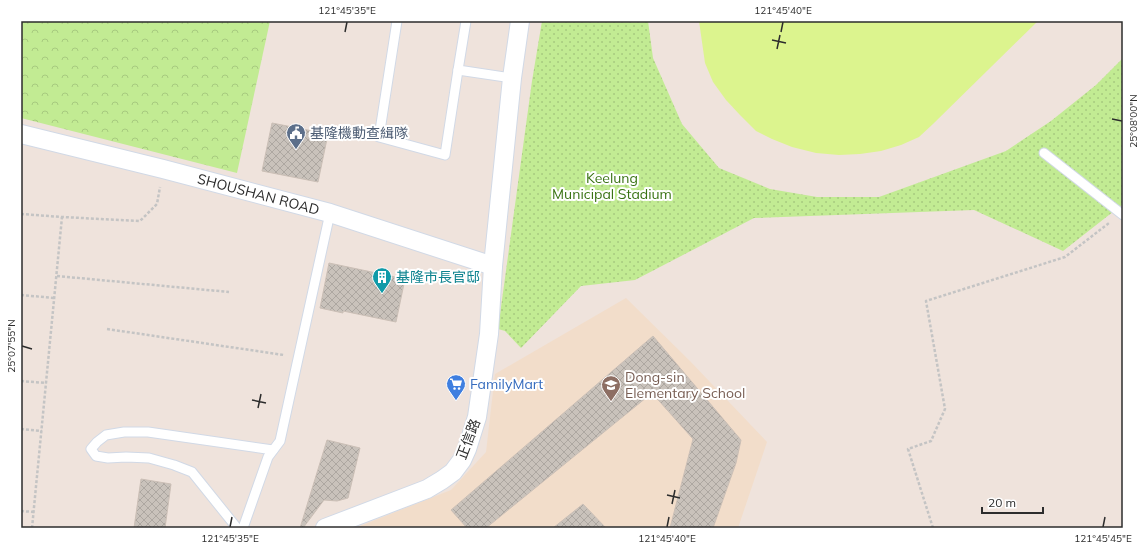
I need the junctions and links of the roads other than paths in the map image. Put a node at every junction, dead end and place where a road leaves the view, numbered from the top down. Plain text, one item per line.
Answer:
1 (397, 21) edge
2 (466, 21) edge
3 (520, 21) edge
4 (458, 70) junction
5 (512, 78) junction
6 (21, 134) edge
7 (1044, 152) dead end
8 (1120, 212) edge
9 (330, 213) junction
10 (493, 266) junction
11 (273, 450) junction
12 (237, 528) edge
13 (243, 528) edge
14 (325, 528) edge

1 - 4 lane
2 - 4 lane
3 - 5 street, 正信路
4 - 5 lane
5 - 10 street, 正信路
6 - 9 street, SHOUSHAN ROAD
7 - 8 lane
9 - 10 street, SHOUSHAN ROAD
9 - 11 lane
10 - 14 street, 正信路
11 - 12 lane
11 - 13 lane

